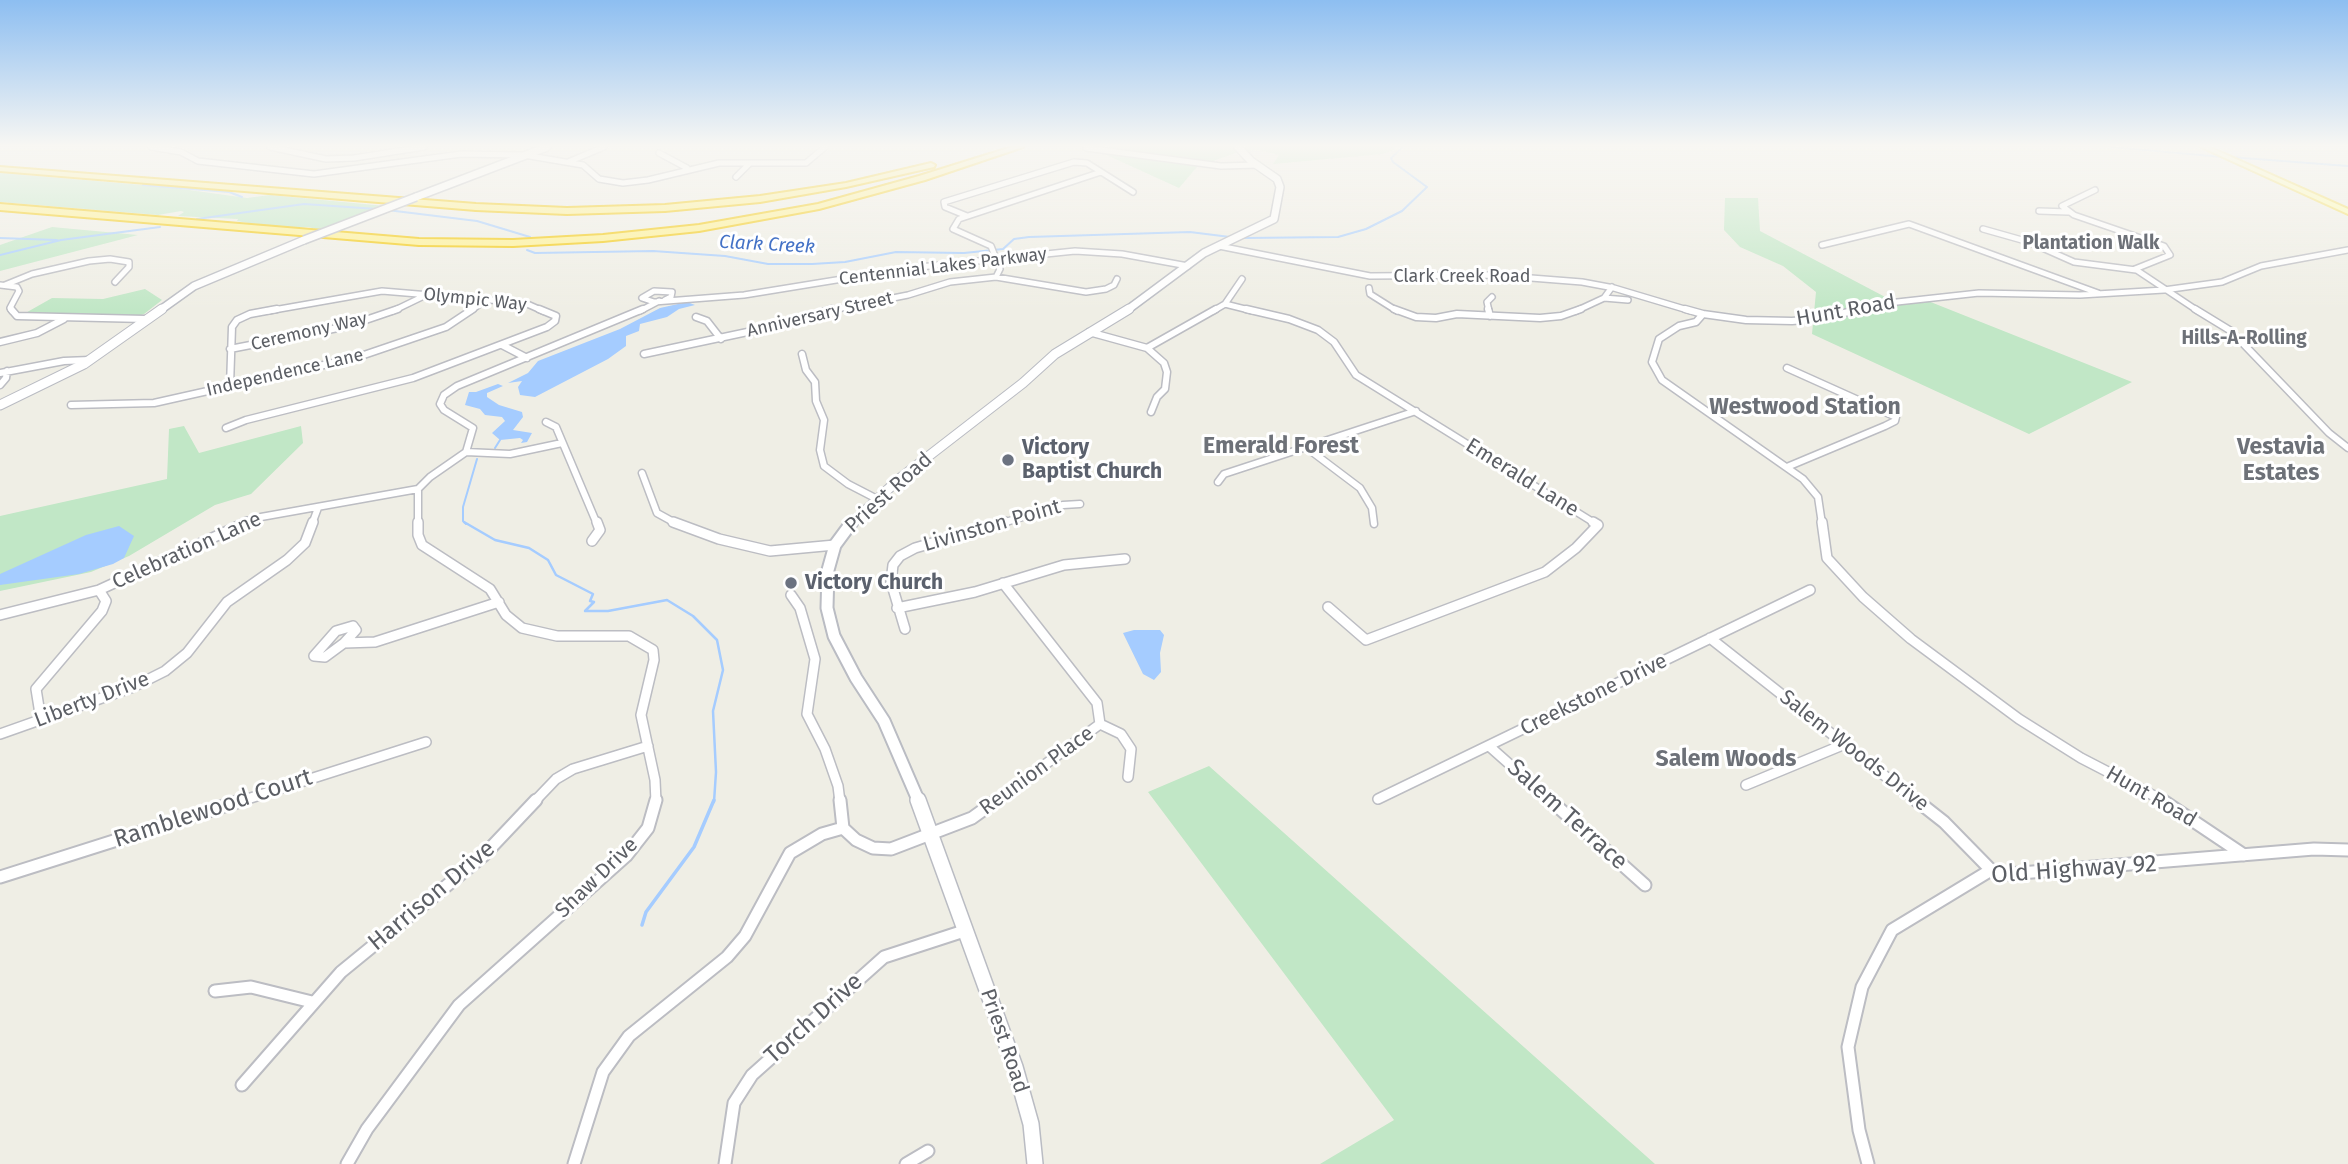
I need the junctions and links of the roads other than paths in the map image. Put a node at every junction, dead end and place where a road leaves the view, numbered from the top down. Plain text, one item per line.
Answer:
1 (400, 201) edge
2 (405, 201) edge
3 (737, 201) edge
4 (836, 201) edge
5 (946, 201) edge
6 (1012, 201) edge
7 (1277, 201) edge
8 (2067, 201) edge
9 (2323, 201) edge
10 (0, 207) edge
11 (2039, 212) dead end
12 (2068, 212) junction
13 (2348, 212) edge
14 (967, 216) junction
15 (1983, 229) dead end
16 (1822, 245) dead end
17 (1219, 246) junction
18 (2348, 250) edge
19 (995, 254) junction
20 (1188, 266) junction
21 (2136, 270) junction
22 (996, 277) junction
23 (1117, 279) dead end
24 (1242, 279) dead end
25 (115, 282) dead end
26 (2, 285) edge
27 (1612, 287) junction
28 (1369, 288) dead end
29 (2164, 290) junction
30 (673, 294) junction
31 (2101, 294) junction
32 (426, 295) junction
33 (1492, 297) dead end
34 (698, 298) junction
35 (1604, 298) junction
36 (486, 300) junction
37 (644, 300) junction
38 (1628, 300) dead end
39 (662, 301) junction
40 (1225, 304) junction
41 (10, 308) junction
42 (2, 310) dead end
43 (638, 311) junction
44 (1703, 314) junction
45 (1490, 316) junction
46 (696, 317) dead end
47 (64, 319) junction
48 (145, 319) junction
49 (1089, 332) junction
50 (721, 339) junction
51 (0, 342) edge
52 (502, 345) junction
53 (1147, 348) junction
54 (230, 349) junction
55 (644, 354) dead end
56 (802, 354) dead end
57 (527, 358) junction
58 (90, 360) junction
59 (1787, 368) dead end
60 (4, 372) edge
61 (0, 385) edge
62 (230, 386) junction
63 (0, 405) edge
64 (71, 405) dead end
65 (1416, 411) junction
66 (1151, 412) dead end
67 (546, 422) dead end
68 (226, 428) dead end
69 (562, 443) junction
70 (1307, 448) junction
71 (2348, 448) edge
72 (466, 452) junction
73 (1787, 467) junction
74 (642, 473) dead end
75 (1218, 482) dead end
76 (418, 489) junction
77 (877, 499) junction
78 (1080, 504) dead end
79 (318, 508) junction
80 (1374, 524) dead end
81 (592, 541) dead end
82 (835, 545) junction
83 (1125, 559) dead end
84 (1003, 583) junction
85 (99, 590) junction
86 (1810, 590) dead end
87 (791, 595) dead end
88 (499, 602) junction
89 (1328, 607) dead end
90 (897, 608) junction
91 (0, 615) edge
92 (905, 629) dead end
93 (1710, 638) junction
94 (344, 643) junction
95 (41, 719) junction
96 (1100, 724) junction
97 (0, 734) edge
98 (426, 742) dead end
99 (1845, 744) junction
100 (648, 746) junction
101 (1489, 746) junction
102 (1128, 777) dead end
103 (1746, 785) dead end
104 (1378, 799) dead end
105 (843, 828) junction
106 (930, 835) junction
107 (2348, 850) edge
108 (2244, 855) junction
109 (1991, 870) junction
110 (0, 877) edge
111 (1645, 885) dead end
112 (964, 931) junction
113 (215, 991) dead end
114 (312, 1002) junction
115 (242, 1085) dead end
116 (928, 1151) dead end
117 (347, 1164) edge
118 (575, 1164) edge
119 (725, 1164) edge
120 (906, 1164) edge
121 (1035, 1164) edge
122 (1868, 1164) edge

1 - 3 highway
2 - 48 street, bridge
4 - 10 highway
5 - 14 street
6 - 14 street
7 - 17 street, Priest Road
8 - 12 street
9 - 13 main road
11 - 12 street
12 - 21 street
14 - 19 street
15 - 21 street
16 - 31 street
17 - 20 street, Priest Road
17 - 27 street, Clark Creek Road
18 - 29 street, Hunt Road
19 - 20 street, Centennial Lakes Parkway
19 - 22 street
19 - 34 street, Centennial Lakes Parkway
20 - 49 street, Priest Road
21 - 29 street
22 - 23 street, Anniversary Street
22 - 50 street, Anniversary Street
24 - 40 street
25 - 26 street
26 - 41 street
27 - 35 street
27 - 44 street, Clark Creek Road
28 - 45 street
29 - 31 street, Hunt Road
29 - 71 street
30 - 34 street, Centennial Lakes Parkway
30 - 37 street, Centennial Lakes Parkway
30 - 39 street
31 - 44 street, Hunt Road
32 - 36 street, Olympic Way
32 - 54 street, Ceremony Way
32 - 54 street, Olympic Way
33 - 45 street
34 - 39 street, Centennial Lakes Parkway
35 - 38 street
35 - 45 street
36 - 52 street, Olympic Way
36 - 62 street, Independence Lane
37 - 39 street
37 - 43 street
39 - 43 street
40 - 53 street
40 - 65 street, Emerald Lane
41 - 42 street
41 - 47 street
43 - 57 street
44 - 73 street, Hunt Road
46 - 50 street
47 - 48 street
47 - 51 street
48 - 58 street
49 - 53 street
49 - 77 street, Priest Road
50 - 55 street, Anniversary Street
52 - 57 street
52 - 68 street, Olympic Way
53 - 66 street
54 - 62 street, Olympic Way
56 - 77 street
57 - 72 street
58 - 60 street
58 - 63 street
59 - 73 street
60 - 61 street
62 - 64 street, Independence Lane
65 - 70 street
65 - 89 street, Emerald Lane
67 - 69 street
69 - 72 street
69 - 81 street
70 - 75 street
70 - 80 street
72 - 76 street
73 - 108 street, Hunt Road
74 - 82 street
76 - 79 street, Celebration Lane
76 - 88 street, Shaw Drive
77 - 82 street, Priest Road
78 - 90 street, Livinston Point
79 - 85 street, Celebration Lane
79 - 95 street, Liberty Drive
82 - 106 street, Priest Road
83 - 84 street
84 - 90 street
84 - 96 street, Reunion Place
85 - 91 street, Celebration Lane
85 - 95 street
86 - 93 street, Creekstone Drive
87 - 105 street
88 - 94 street
88 - 100 street, Shaw Drive
90 - 92 street, Livinston Point
93 - 99 street, Salem Woods Drive
93 - 101 street, Creekstone Drive
94 - 94 street
95 - 97 street, Liberty Drive
96 - 102 street
96 - 106 street, Reunion Place
98 - 110 street, Ramblewood Court
99 - 103 street
99 - 109 street, Salem Woods Drive
100 - 114 street, Harrison Drive
100 - 117 street, Shaw Drive
101 - 104 street, Creekstone Drive
101 - 111 street, Salem Terrace
105 - 106 street, Reunion Place
105 - 118 street
106 - 112 street, Priest Road
107 - 108 street, Old Highway 92
108 - 109 street, Old Highway 92
109 - 122 street, Old Highway 92
112 - 119 street, Torch Drive
112 - 121 street, Priest Road
113 - 114 street
114 - 115 street, Harrison Drive
116 - 120 street

